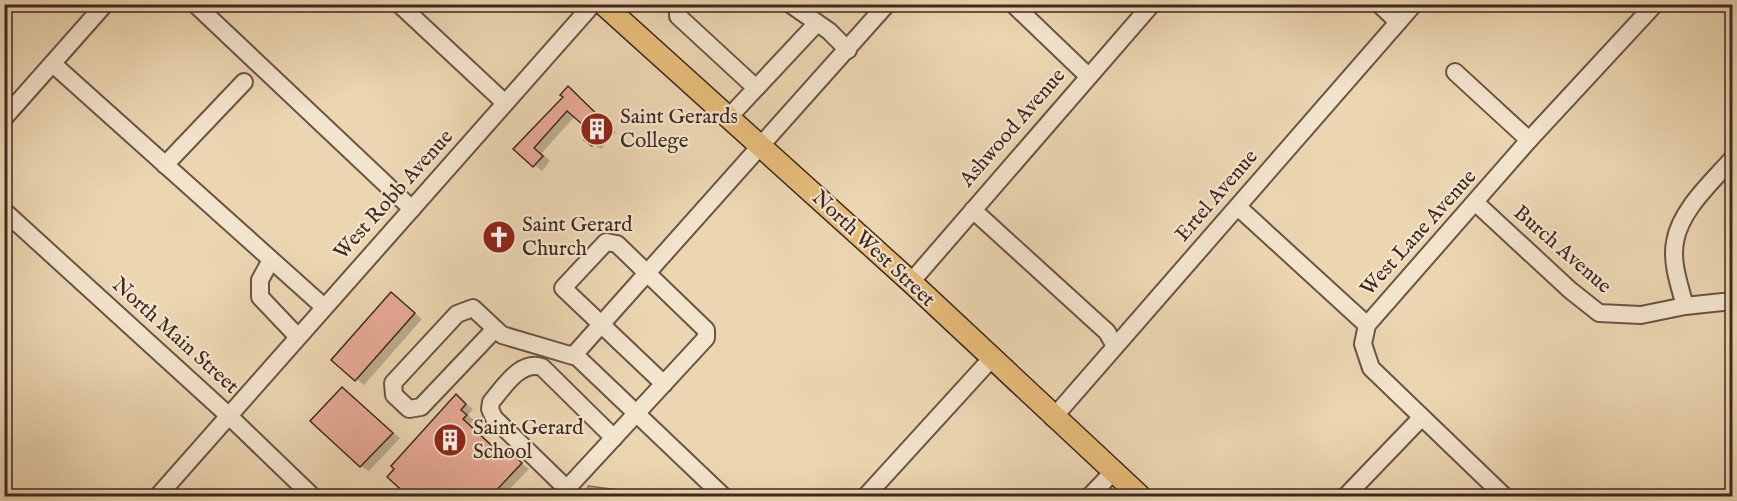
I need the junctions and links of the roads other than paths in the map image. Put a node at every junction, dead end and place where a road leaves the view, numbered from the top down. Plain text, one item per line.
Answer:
1 (105, 4) edge
2 (195, 4) edge
3 (399, 4) edge
4 (593, 4) edge
5 (603, 4) edge
6 (678, 4) edge
7 (790, 4) edge
8 (887, 4) edge
9 (1014, 4) edge
10 (1152, 4) edge
11 (1379, 4) edge
12 (1414, 4) edge
13 (1655, 4) edge
14 (1398, 22) junction
15 (817, 23) junction
16 (848, 50) junction
17 (52, 64) junction
18 (1455, 72) dead end
19 (1088, 76) junction
20 (244, 82) dead end
21 (756, 88) junction
22 (505, 103) junction
23 (729, 117) junction
24 (4, 118) edge
25 (1529, 140) junction
26 (762, 147) junction
27 (1732, 159) edge
28 (165, 165) junction
29 (1476, 203) junction
30 (1238, 207) junction
31 (412, 209) junction
32 (973, 210) junction
33 (4, 212) edge
34 (271, 260) junction
35 (647, 274) junction
36 (910, 282) junction
37 (1732, 301) edge
38 (1685, 306) junction
39 (324, 308) junction
40 (601, 324) junction
41 (1367, 325) junction
42 (495, 329) junction
43 (298, 337) junction
44 (1115, 346) junction
45 (574, 354) junction
46 (992, 359) junction
47 (664, 384) junction
48 (228, 415) junction
49 (638, 416) junction
50 (1421, 417) junction
51 (1053, 418) junction
52 (614, 438) junction
53 (1113, 472) junction
54 (563, 493) edge
55 (160, 496) edge
56 (312, 496) edge
57 (723, 496) edge
58 (866, 496) edge
59 (1090, 496) edge
60 (1140, 496) edge
61 (1346, 496) edge
62 (1504, 496) edge

1 - 17 street
2 - 31 street
3 - 22 street
4 - 22 street, West Robb Avenue
5 - 23 main road, North West Street
6 - 21 street
7 - 15 street
8 - 16 street
9 - 19 street
10 - 19 street, Ashwood Avenue
11 - 14 street
12 - 14 street, Ertel Avenue
13 - 25 street, West Lane Avenue
14 - 30 street, Ertel Avenue
15 - 16 street
15 - 21 street
16 - 26 street
17 - 24 street
17 - 28 street
18 - 25 street
19 - 32 street, Ashwood Avenue
20 - 28 street
21 - 23 street
22 - 31 street, West Robb Avenue
23 - 26 main road, North West Street
25 - 29 street, West Lane Avenue
26 - 35 street
26 - 36 main road, North West Street
27 - 38 street
28 - 34 street
29 - 38 street, Burch Avenue
29 - 41 street, West Lane Avenue
30 - 41 street
30 - 44 street, Ertel Avenue
31 - 39 street, West Robb Avenue
32 - 36 street, Ashwood Avenue
32 - 44 street
33 - 48 street, North Main Street
34 - 39 street
34 - 43 street
35 - 40 street
35 - 40 street
35 - 47 street
36 - 46 main road, North West Street
37 - 38 street, Burch Avenue
39 - 43 street, West Robb Avenue
40 - 45 street
40 - 47 street
41 - 50 street, West Lane Avenue
42 - 42 street
42 - 45 street
43 - 48 street, West Robb Avenue
44 - 51 street, Ertel Avenue
45 - 49 street
46 - 51 main road, North West Street
46 - 58 street
47 - 49 street
48 - 55 street, West Robb Avenue
48 - 56 street, North Main Street
49 - 52 street
49 - 57 street
50 - 61 street
50 - 62 street, West Lane Avenue
51 - 53 main road, North West Street
52 - 54 street
52 - 54 street
53 - 59 street
53 - 60 main road, North West Street

